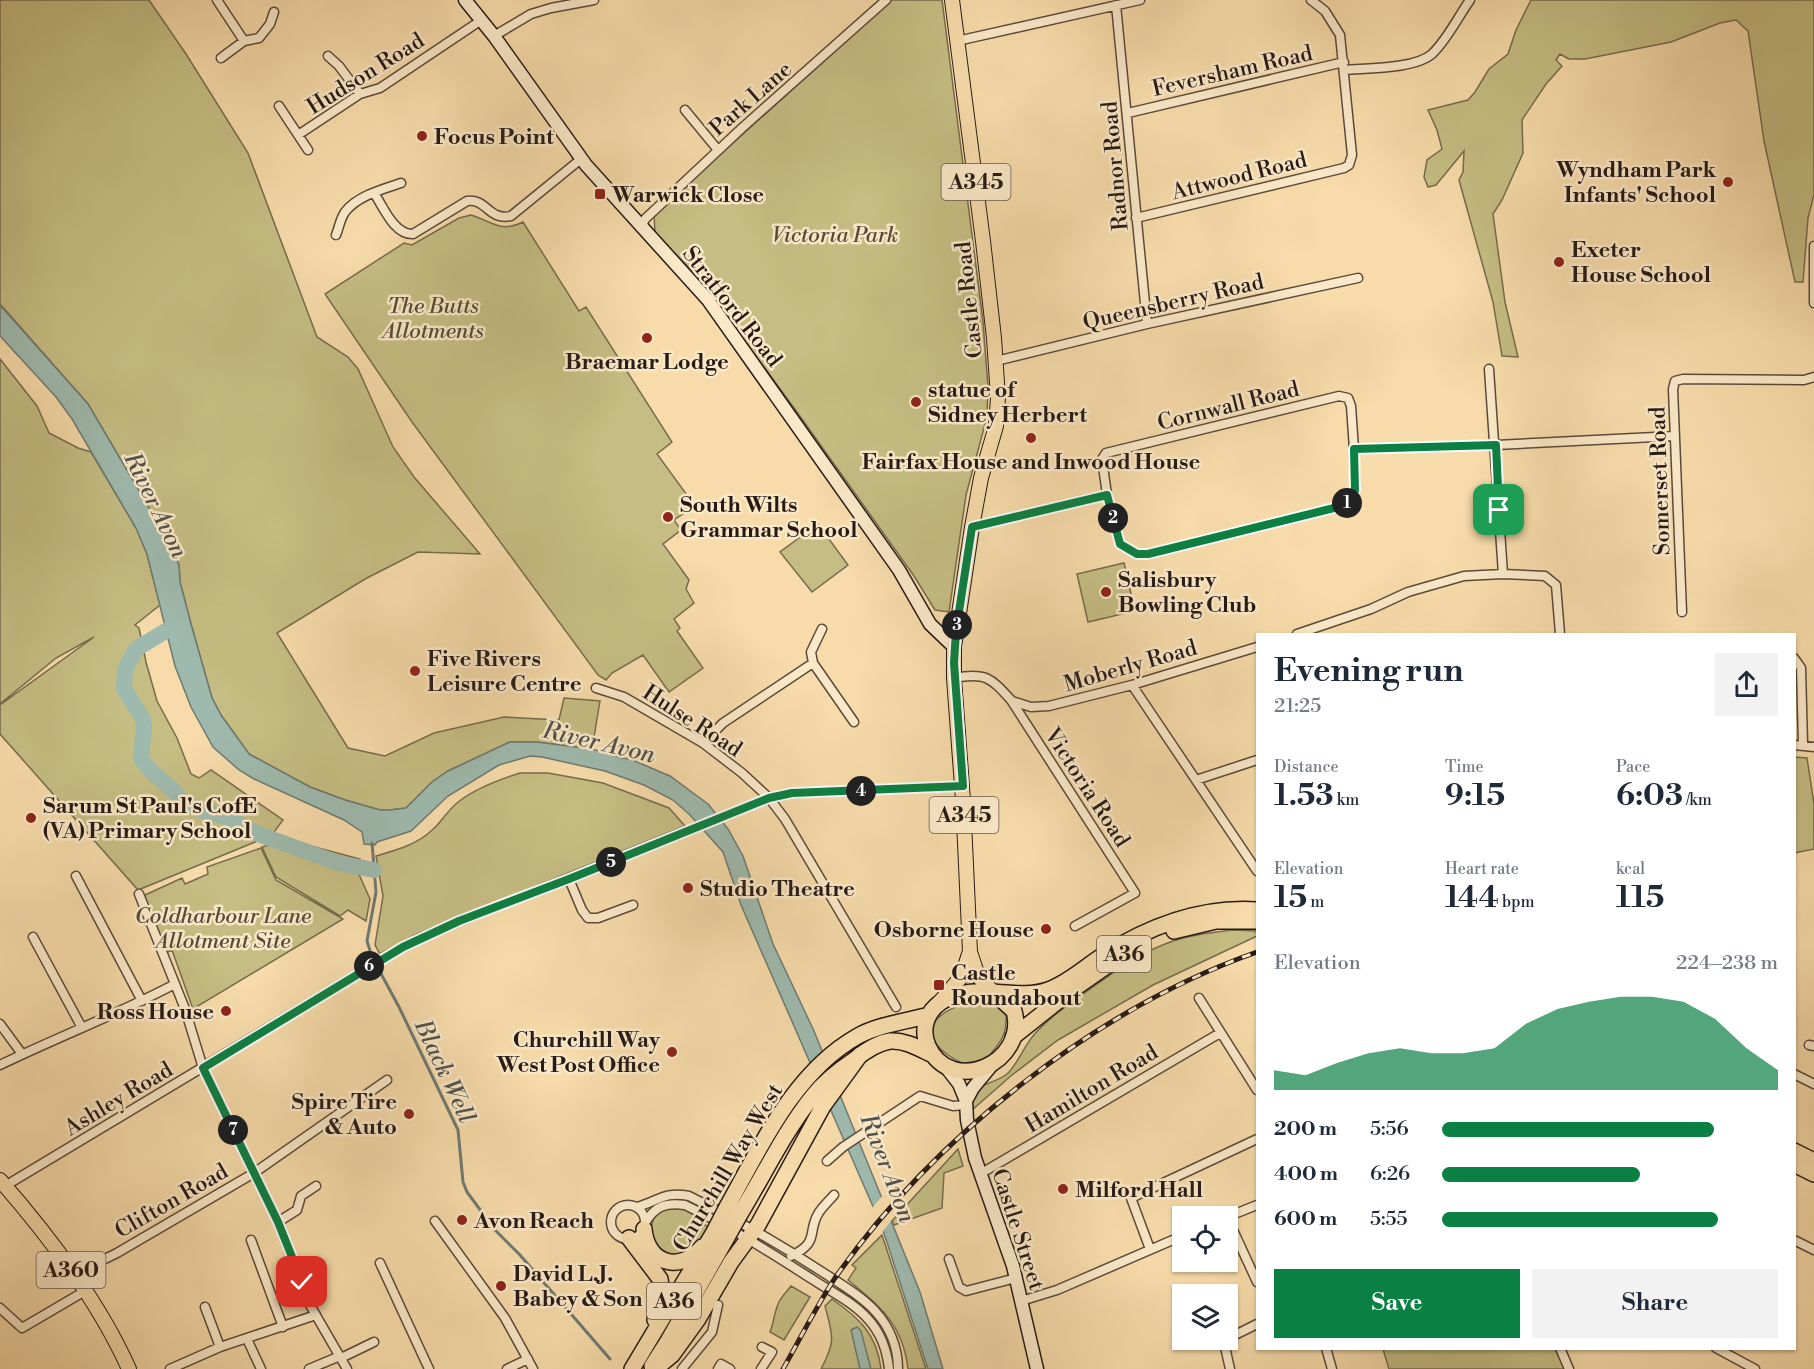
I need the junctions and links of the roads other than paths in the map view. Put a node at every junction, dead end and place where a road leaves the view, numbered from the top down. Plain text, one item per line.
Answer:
1 (217, 0) edge
2 (465, 0) edge
3 (594, 0) edge
4 (886, 0) edge
5 (952, 0) edge
6 (1140, 0) edge
7 (1311, 0) edge
8 (1470, 0) edge
9 (1116, 5) junction
10 (274, 12) dead end
11 (480, 21) junction
12 (494, 36) junction
13 (244, 41) junction
14 (957, 41) junction
15 (328, 56) dead end
16 (221, 58) dead end
17 (1344, 66) junction
18 (360, 94) junction
19 (279, 106) dead end
20 (686, 110) dead end
21 (1128, 112) junction
22 (298, 135) junction
23 (308, 150) dead end
24 (718, 150) junction
25 (581, 159) junction
26 (401, 183) dead end
27 (374, 193) junction
28 (1137, 218) junction
29 (642, 226) junction
30 (336, 235) dead end
31 (1814, 246) edge
32 (1358, 278) dead end
33 (1814, 303) edge
34 (1147, 324) junction
35 (996, 361) junction
36 (1489, 369) dead end
37 (1814, 377) edge
38 (1675, 436) junction
39 (1496, 445) junction
40 (1354, 449) junction
41 (1107, 495) junction
42 (972, 527) junction
43 (1503, 574) junction
44 (1682, 612) dead end
45 (822, 630) dead end
46 (1300, 633) edge
47 (1560, 633) edge
48 (1256, 647) edge
49 (954, 648) junction
50 (1796, 661) edge
51 (813, 663) junction
52 (954, 678) junction
53 (1132, 685) junction
54 (596, 688) dead end
55 (1011, 700) junction
56 (854, 722) dead end
57 (703, 742) junction
58 (1799, 745) edge
59 (1814, 747) edge
60 (1256, 760) edge
61 (1196, 780) junction
62 (963, 786) junction
63 (769, 798) junction
64 (1256, 870) edge
65 (76, 876) dead end
66 (569, 879) junction
67 (139, 894) dead end
68 (633, 905) dead end
69 (1256, 910) edge
70 (1256, 921) edge
71 (1075, 926) dead end
72 (33, 937) dead end
73 (970, 952) junction
74 (175, 984) junction
75 (993, 992) junction
76 (1199, 998) dead end
77 (142, 1001) junction
78 (896, 1007) dead end
79 (934, 1009) junction
80 (0, 1024) edge
81 (81, 1026) junction
82 (1220, 1033) junction
83 (1013, 1037) junction
84 (22, 1054) junction
85 (939, 1060) junction
86 (0, 1065) edge
87 (992, 1065) junction
88 (203, 1068) junction
89 (1796, 1075) edge
90 (387, 1080) dead end
91 (1814, 1084) edge
92 (1256, 1088) edge
93 (818, 1101) junction
94 (966, 1103) junction
95 (1256, 1139) edge
96 (1796, 1152) edge
97 (827, 1161) dead end
98 (1814, 1161) edge
99 (1796, 1165) edge
100 (254, 1173) junction
101 (980, 1174) junction
102 (1814, 1174) edge
103 (3, 1183) edge
104 (316, 1186) dead end
105 (834, 1195) dead end
106 (1256, 1205) edge
107 (638, 1207) junction
108 (734, 1210) junction
109 (1238, 1213) edge
110 (435, 1221) dead end
111 (278, 1222) junction
112 (644, 1226) junction
113 (717, 1235) junction
114 (751, 1236) junction
115 (629, 1238) junction
116 (251, 1240) dead end
117 (1172, 1240) edge
118 (1238, 1241) edge
119 (1796, 1241) edge
120 (1150, 1249) junction
121 (1814, 1250) edge
122 (796, 1254) junction
123 (949, 1258) dead end
124 (783, 1260) junction
125 (380, 1263) dead end
126 (74, 1274) junction
127 (1016, 1278) junction
128 (1256, 1280) edge
129 (85, 1292) junction
130 (1021, 1300) junction
131 (718, 1305) dead end
132 (205, 1307) dead end
133 (0, 1308) edge
134 (316, 1315) junction
135 (1256, 1324) edge
136 (283, 1327) junction
137 (1238, 1334) edge
138 (247, 1339) junction
139 (374, 1342) dead end
140 (220, 1347) junction
141 (762, 1347) dead end
142 (1226, 1350) edge
143 (1327, 1350) edge
144 (1561, 1350) edge
145 (1720, 1350) edge
146 (340, 1357) junction
147 (528, 1359) junction
148 (129, 1369) edge
149 (170, 1369) edge
150 (261, 1369) edge
151 (309, 1369) edge
152 (347, 1369) edge
153 (429, 1369) edge
154 (507, 1369) edge
155 (533, 1369) edge
156 (626, 1369) edge
157 (632, 1369) edge
158 (650, 1369) edge
159 (655, 1369) edge
160 (682, 1369) edge
161 (718, 1369) edge
162 (730, 1369) edge
163 (761, 1369) edge
164 (889, 1369) edge
165 (898, 1369) edge
166 (1037, 1369) edge
167 (1230, 1369) edge
168 (1332, 1369) edge
169 (1569, 1369) edge
170 (1755, 1369) edge

1 - 13 street
2 - 11 street, Stratford Road
3 - 12 street
4 - 24 street, Park Lane
5 - 14 main road, Castle Road / A345
6 - 9 street
7 - 17 street
8 - 17 street, Feversham Road
9 - 14 street
9 - 21 street, Radnor Road
10 - 13 street
11 - 12 street, Stratford Road
11 - 18 street, Hudson Road
12 - 25 street, Stratford Road
13 - 16 street
14 - 35 main road, Castle Road / A345
15 - 18 street
17 - 21 street, Feversham Road
17 - 28 street, Attwood Road
18 - 22 street, Hudson Road
19 - 22 street
20 - 24 street
21 - 28 street, Radnor Road
22 - 23 street
24 - 29 street, Park Lane
25 - 27 street
25 - 29 street, Stratford Road
26 - 27 street
27 - 30 street
28 - 34 street, Radnor Road
29 - 49 street, Stratford Road
31 - 33 street
32 - 34 street, Queensberry Road
34 - 35 street, Queensberry Road
35 - 42 main road, Castle Road / A345
36 - 39 street
37 - 38 street, Somerset Road
38 - 39 street
38 - 44 street, Somerset Road
39 - 40 street
39 - 43 street
40 - 41 street
40 - 41 street, Cornwall Road
41 - 42 street
42 - 49 main road, Castle Road / A345
43 - 46 street
43 - 47 street
45 - 51 street
48 - 53 street, Moberly Road
49 - 52 main road, Castle Road / A345
50 - 58 street
51 - 56 street
51 - 57 street
52 - 55 street, Victoria Road
52 - 62 main road, Castle Road / A345
53 - 55 street, Moberly Road
53 - 61 street
54 - 57 street, Hulse Road
55 - 71 street, Victoria Road
57 - 63 street, Hulse Road
58 - 59 street
60 - 61 street
61 - 64 street
62 - 63 street, Ashley Road
62 - 73 main road, Castle Road / A345
63 - 66 street, Ashley Road
63 - 78 street, Hulse Road
65 - 77 street
66 - 68 street
66 - 88 street, Ashley Road
67 - 74 street
69 - 75 highway, A36
70 - 83 highway, A36
72 - 81 street
73 - 75 main road, A345
73 - 79 main road, A345
74 - 77 street
74 - 88 street
75 - 79 highway
75 - 83 highway
76 - 82 street
77 - 81 street
79 - 85 highway
79 - 108 highway, Churchill Way West / A36
80 - 84 street
81 - 84 street
82 - 92 street
82 - 101 street, Hamilton Road
83 - 87 highway
84 - 86 street
85 - 87 highway
85 - 93 highway
85 - 94 street, Castle Street
87 - 94 street
88 - 100 street
88 - 103 street, Ashley Road
89 - 91 street
90 - 100 street, Clifton Road
93 - 108 highway, Churchill Way West / A36
93 - 114 highway
94 - 97 street
94 - 101 street, Castle Street
95 - 120 street
96 - 98 highway
99 - 102 highway
100 - 111 street
100 - 126 street, Clifton Road
101 - 127 street, Castle Street
103 - 126 main road, A360
104 - 111 street
105 - 122 street
106 - 109 street
107 - 112 street
107 - 114 street
107 - 115 street
108 - 113 highway, Churchill Way West / A36, bridge
110 - 147 street
111 - 134 street
112 - 113 highway
112 - 114 street
112 - 115 street
113 - 157 highway, Churchill Way West / A36
113 - 158 highway, Churchill Way West / A36
114 - 122 street
114 - 124 street
114 - 159 highway
115 - 156 highway
116 - 136 street
117 - 120 street
118 - 128 street
119 - 121 street
120 - 130 street
122 - 124 street
122 - 165 street
123 - 127 street
124 - 164 street
125 - 153 street
126 - 129 main road, A360
127 - 130 street, Castle Street
129 - 133 street
129 - 148 main road, A360
130 - 166 street, Castle Street
131 - 160 street
132 - 140 street
134 - 136 street
134 - 146 street
135 - 137 street
136 - 138 street
138 - 140 street
138 - 150 street
139 - 146 street
140 - 149 street
141 - 163 street
142 - 167 street
143 - 168 street
144 - 169 street
145 - 170 street
146 - 151 street
146 - 152 street
147 - 154 street
147 - 155 street
161 - 162 street

